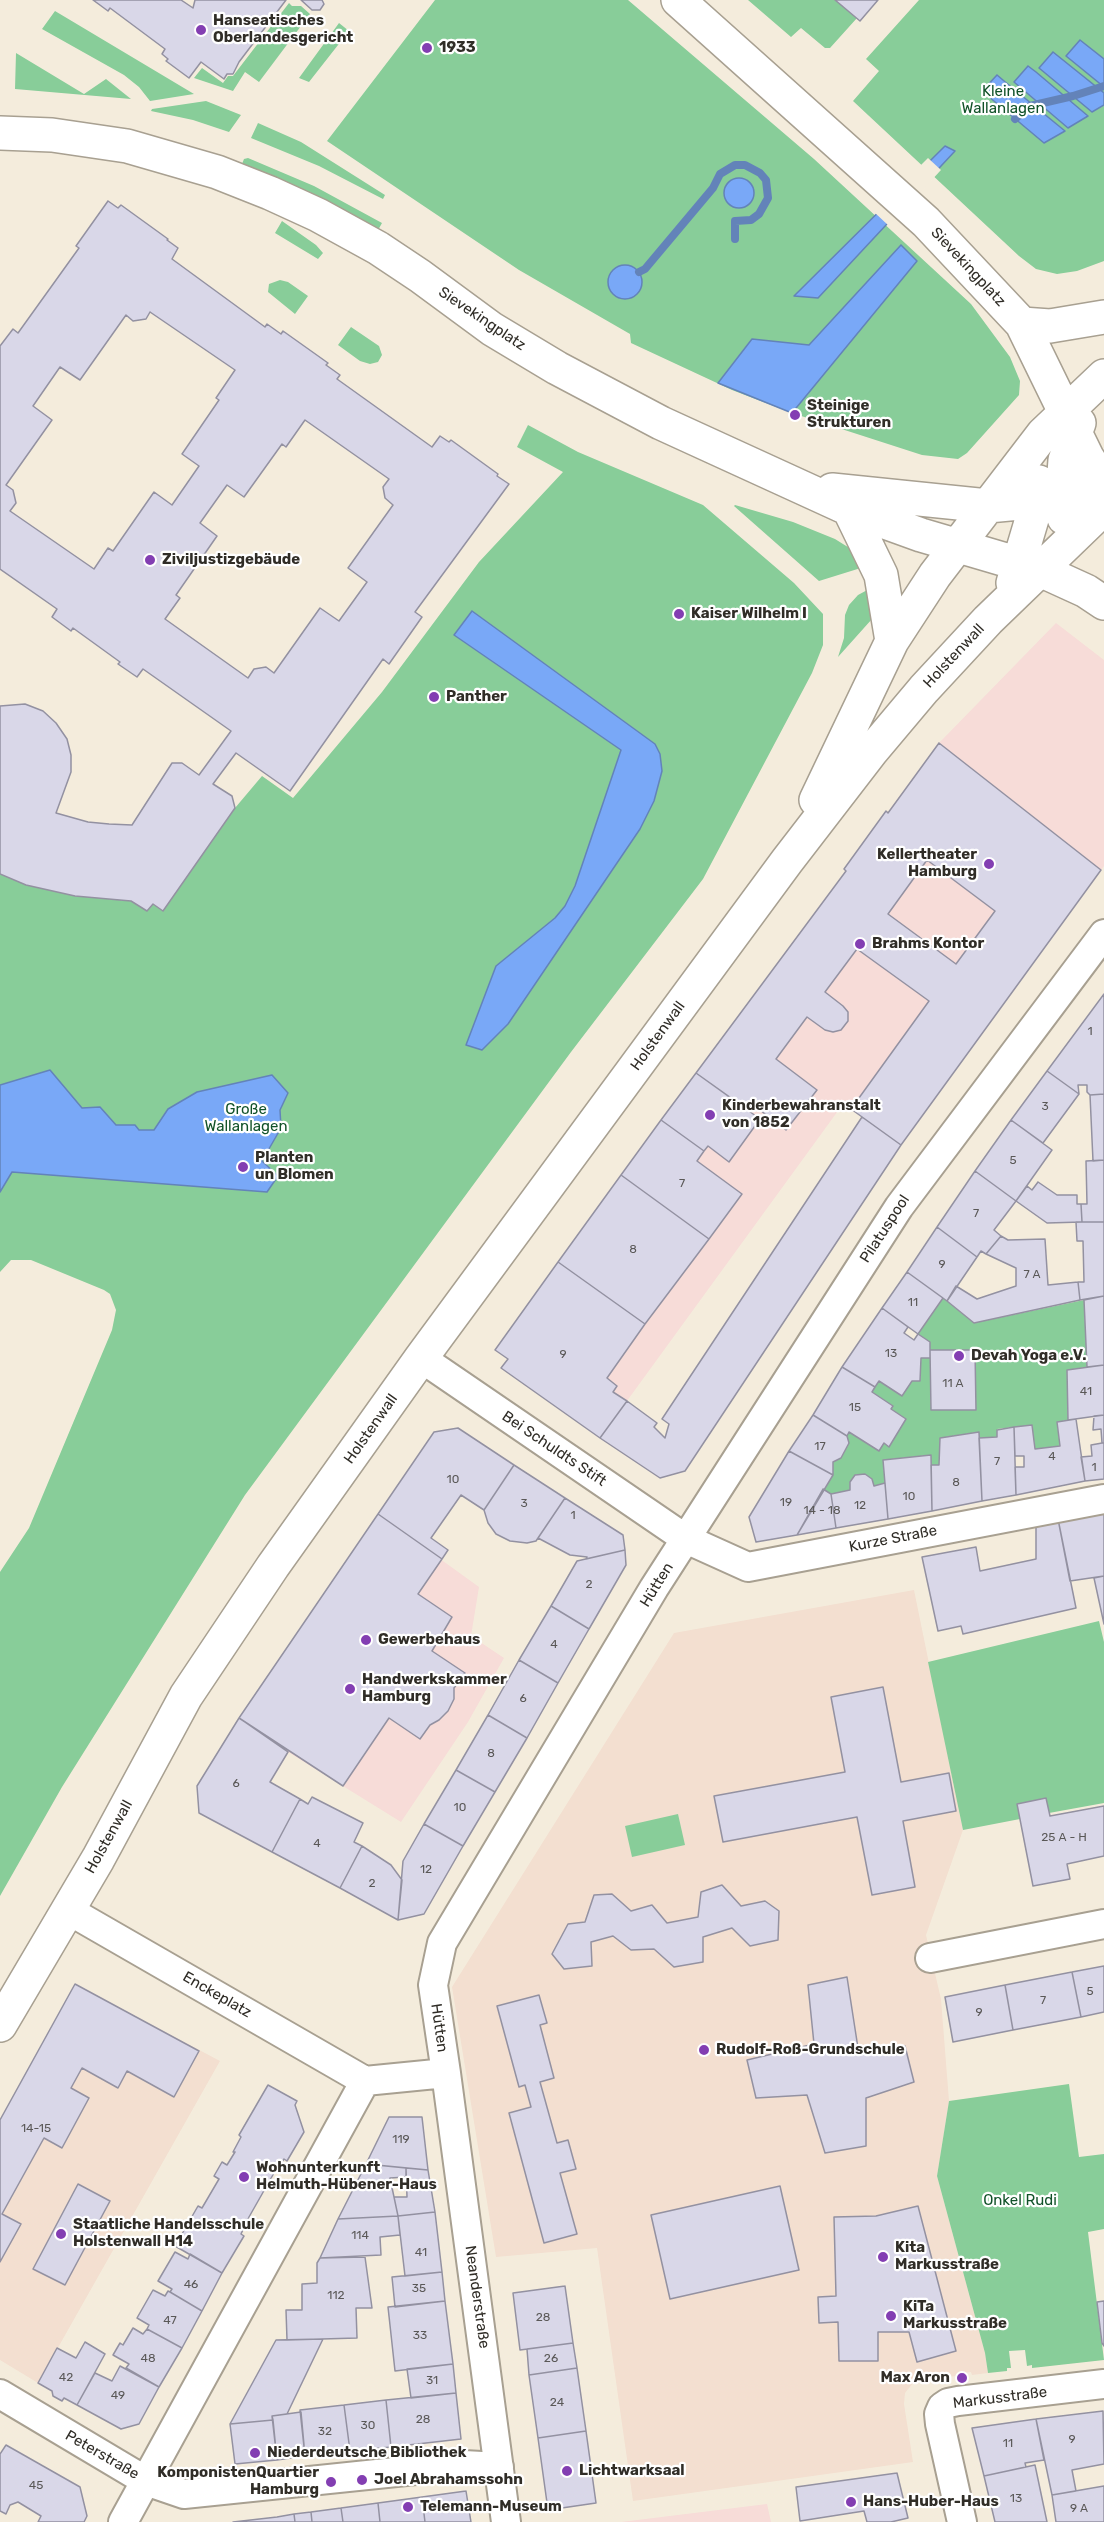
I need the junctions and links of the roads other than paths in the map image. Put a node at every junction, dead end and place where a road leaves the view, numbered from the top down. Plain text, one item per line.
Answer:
1 (678, 0) edge
2 (0, 133) edge
3 (1104, 317) edge
4 (1022, 324) junction
5 (1097, 382) edge
6 (1062, 427) junction
7 (1104, 485) edge
8 (804, 487) junction
9 (988, 506) junction
10 (849, 509) junction
11 (1069, 521) edge
12 (955, 554) junction
13 (1029, 567) junction
14 (1095, 597) edge
15 (892, 641) junction
16 (787, 861) junction
17 (1104, 934) edge
18 (421, 1358) junction
19 (1104, 1499) edge
20 (686, 1539) junction
21 (68, 1910) junction
22 (1104, 1924) edge
23 (930, 1958) dead end
24 (0, 2025) edge
25 (446, 2073) junction
26 (364, 2081) junction
27 (1104, 2384) edge
28 (0, 2394) edge
29 (499, 2467) junction
30 (146, 2481) junction
31 (123, 2522) edge
32 (506, 2522) edge
33 (962, 2522) edge

1 - 4 main road, Sievekingplatz
2 - 8 main road, Sievekingplatz
3 - 4 main road
4 - 6 main road, Sievekingplatz
5 - 6 main road, Holstenwall
6 - 7 main road, Sievekingplatz
6 - 9 main road, Holstenwall
6 - 11 main road
7 - 11 main road
8 - 9 main road
8 - 10 main road, Sievekingplatz
9 - 11 main road
9 - 12 main road, Holstenwall
10 - 12 main road, Sievekingplatz
10 - 15 main road
11 - 12 main road
11 - 13 main road
11 - 14 main road
12 - 13 main road, Sievekingplatz
12 - 15 main road, Holstenwall
13 - 14 main road, Sievekingplatz
13 - 16 main road, Holstenwall
15 - 16 main road, Holstenwall
16 - 18 main road, Holstenwall
17 - 20 street, Pilatuspool
18 - 20 street, Bei Schuldts Stift
18 - 21 main road, Holstenwall
19 - 20 street, Kurze Straße
20 - 25 street, Hütten
21 - 24 main road, Holstenwall
21 - 26 street, Enckeplatz
22 - 23 street
25 - 26 street, Hütten
25 - 29 street, Neanderstraße
26 - 30 street
27 - 33 street, Markusstraße
28 - 30 street, Peterstraße
29 - 30 street, Peterstraße
29 - 32 street, Neanderstraße
30 - 31 street

